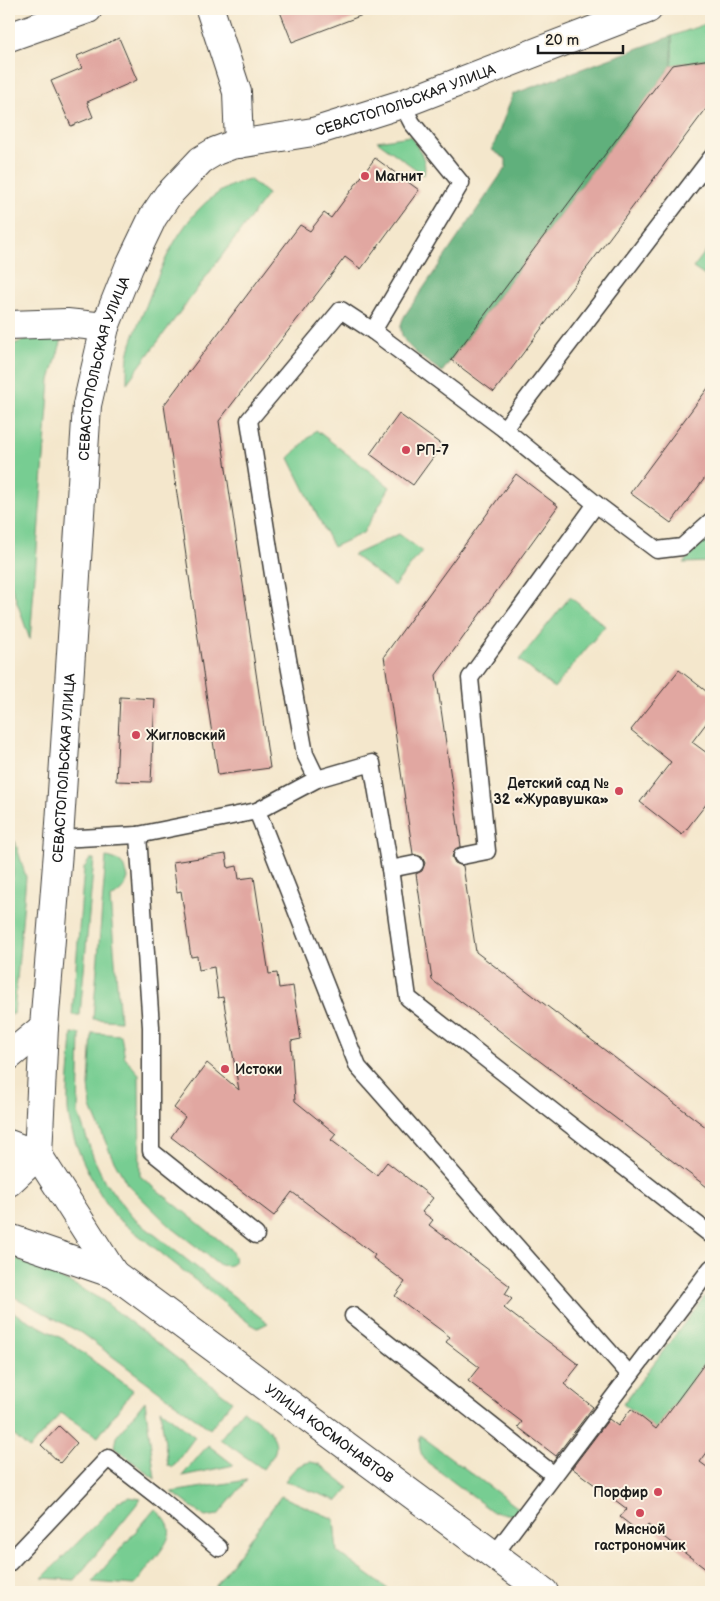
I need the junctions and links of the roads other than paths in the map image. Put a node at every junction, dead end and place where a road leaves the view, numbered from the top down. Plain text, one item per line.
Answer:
1 (88, 9) edge
2 (210, 9) edge
3 (648, 9) edge
4 (9, 36) edge
5 (402, 104) junction
6 (239, 144) junction
7 (711, 158) edge
8 (9, 324) edge
9 (105, 327) junction
10 (373, 331) junction
11 (504, 429) junction
12 (596, 504) junction
13 (711, 521) edge
14 (316, 779) junction
15 (257, 811) junction
16 (138, 835) junction
17 (59, 839) junction
18 (462, 856) dead end
19 (415, 864) dead end
20 (390, 869) junction
21 (44, 1027) junction
22 (9, 1056) edge
23 (9, 1144) edge
24 (38, 1155) junction
25 (9, 1182) edge
26 (711, 1235) edge
27 (256, 1236) dead end
28 (9, 1238) edge
29 (711, 1268) edge
30 (114, 1274) junction
31 (353, 1316) dead end
32 (630, 1375) junction
33 (554, 1475) junction
34 (219, 1548) dead end
35 (494, 1555) junction
36 (9, 1563) edge
37 (544, 1592) edge

1 - 4 main road
2 - 6 main road
3 - 5 main road, СЕВАСТОПОЛЬСКАЯ УЛИЦА
5 - 6 main road, СЕВАСТОПОЛЬСКАЯ УЛИЦА
5 - 10 lane
6 - 9 main road, СЕВАСТОПОЛЬСКАЯ УЛИЦА
7 - 11 lane
8 - 9 main road
9 - 17 main road, СЕВАСТОПОЛЬСКАЯ УЛИЦА
10 - 11 lane
10 - 14 lane
11 - 12 lane
12 - 13 lane
12 - 18 lane
14 - 15 lane
14 - 20 lane
15 - 16 lane
15 - 32 lane
16 - 17 lane
16 - 27 lane
17 - 21 main road, СЕВАСТОПОЛЬСКАЯ УЛИЦА
19 - 20 lane
20 - 26 lane
21 - 22 main road
21 - 24 main road
23 - 24 main road
24 - 25 main road
24 - 30 main road, УЛИЦА КОСМОНАВТОВ
28 - 30 main road, УЛИЦА КОСМОНАВТОВ
29 - 32 lane
30 - 35 main road, УЛИЦА КОСМОНАВТОВ
31 - 33 lane
32 - 33 lane
33 - 35 lane
34 - 36 lane
35 - 37 main road, УЛИЦА КОСМОНАВТОВ

